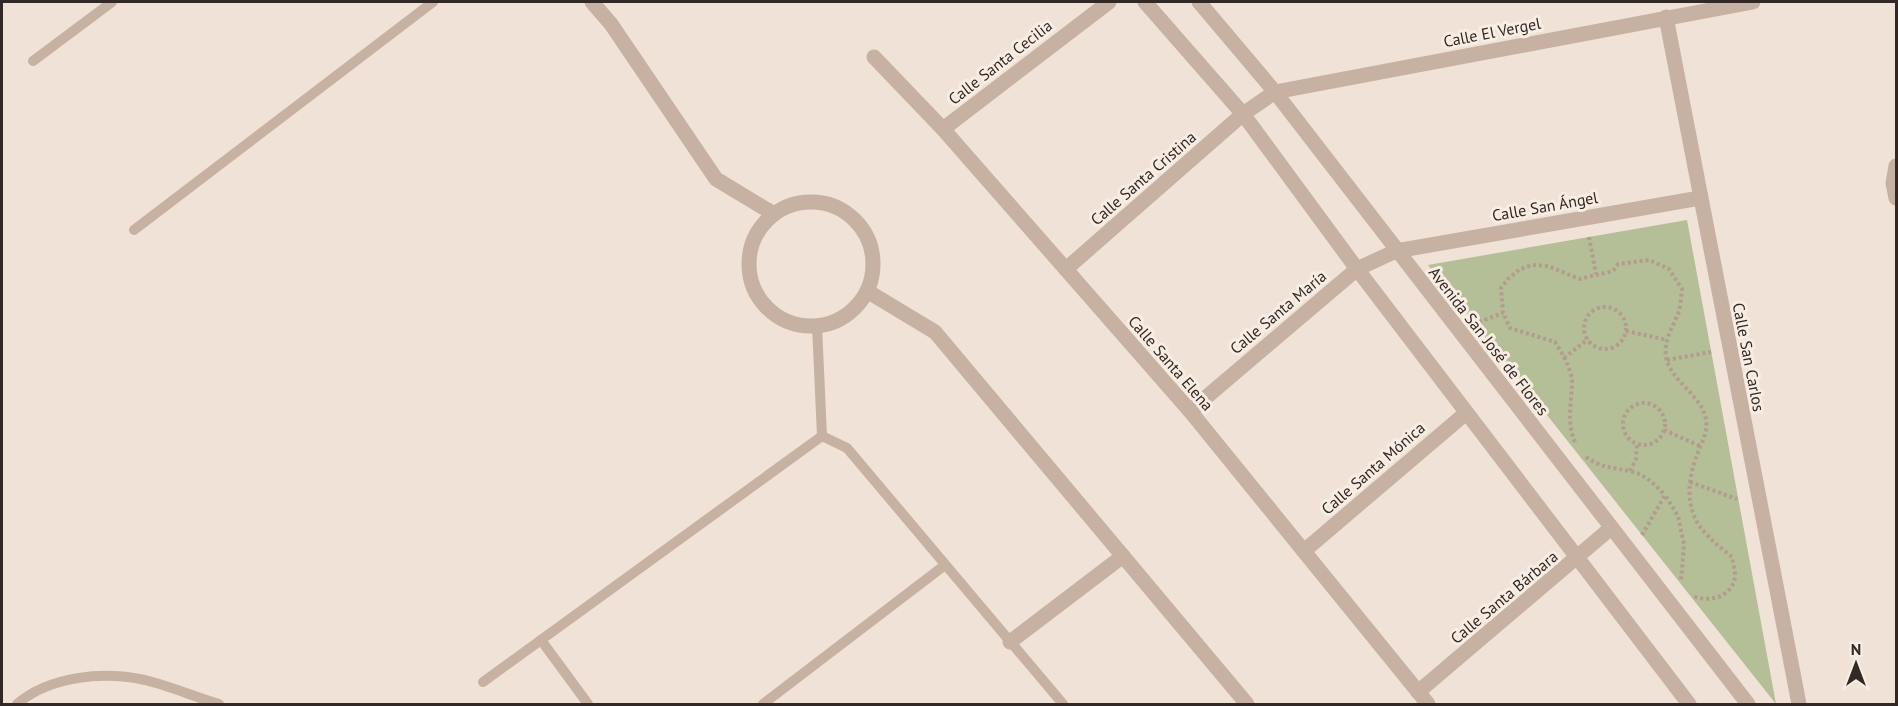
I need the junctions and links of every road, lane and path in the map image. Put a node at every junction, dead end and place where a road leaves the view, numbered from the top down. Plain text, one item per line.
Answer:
1 (112, 2) edge
2 (433, 2) edge
3 (592, 2) edge
4 (1109, 2) edge
5 (1145, 2) edge
6 (1199, 2) edge
7 (1753, 2) edge
8 (1666, 17) junction
9 (874, 57) dead end
10 (33, 61) dead end
11 (1275, 92) junction
12 (1243, 114) junction
13 (943, 129) junction
14 (1896, 166) edge
15 (1700, 198) junction
16 (1896, 198) edge
17 (774, 214) junction
18 (1586, 217) junction
19 (134, 230) dead end
20 (1396, 251) junction
21 (1066, 269) junction
22 (1357, 269) junction
23 (1596, 274) junction
24 (867, 291) junction
25 (817, 326) junction
26 (1626, 331) junction
27 (1588, 339) junction
28 (1668, 340) junction
29 (1729, 349) junction
30 (1564, 358) junction
31 (1667, 360) junction
32 (1190, 411) junction
33 (1466, 413) junction
34 (1664, 430) junction
35 (822, 436) junction
36 (1637, 443) junction
37 (1700, 446) junction
38 (1579, 448) dead end
39 (1584, 456) dead end
40 (1630, 471) junction
41 (1690, 482) junction
42 (1665, 495) junction
43 (1760, 507) junction
44 (1611, 528) junction
45 (1304, 551) junction
46 (1631, 554) junction
47 (1123, 556) junction
48 (1577, 558) junction
49 (945, 565) junction
50 (1682, 584) dead end
51 (1683, 592) dead end
52 (541, 640) junction
53 (1010, 642) junction
54 (483, 682) dead end
55 (1423, 698) edge
56 (17, 705) edge
57 (219, 705) edge
58 (588, 705) edge
59 (763, 705) edge
60 (1063, 705) edge
61 (1247, 705) edge
62 (1689, 705) edge
63 (1748, 705) edge
64 (1799, 705) edge

1 - 10 lane
2 - 19 lane
3 - 17 street
4 - 13 street, Calle Santa Cecilia
5 - 12 street
6 - 11 street, Avenida San José de Flores
7 - 8 street, Calle El Vergel
8 - 11 street, Calle El Vergel
8 - 15 street, Calle San Carlos
9 - 13 street, Calle Santa Elena
11 - 12 street, Calle El Vergel
11 - 20 street, Avenida San José de Flores
12 - 21 street, Calle Santa Cristina
12 - 22 street
13 - 21 street, Calle Santa Elena
14 - 16 street
15 - 18 street, Calle San Ángel
15 - 29 street, Calle San Carlos
17 - 24 street
17 - 25 street
18 - 20 street, Calle San Ángel
18 - 23 path
20 - 22 street, Calle Santa María
20 - 44 street, Avenida San José de Flores
21 - 32 street, Calle Santa Elena
22 - 32 street, Calle Santa María
22 - 33 street
23 - 28 path
23 - 30 path
24 - 25 street
24 - 47 street
25 - 35 lane
26 - 27 path
26 - 27 path
26 - 28 path
27 - 30 path
28 - 31 path
29 - 31 path
29 - 43 street, Calle San Carlos
30 - 38 path
31 - 37 path
32 - 45 street, Calle Santa Elena
33 - 45 street, Calle Santa Mónica
33 - 48 street
34 - 36 path
34 - 36 path
34 - 37 path
35 - 49 lane
35 - 52 lane
36 - 40 path
37 - 41 path
39 - 40 path
40 - 42 path
41 - 43 path
41 - 51 path
42 - 46 path
42 - 50 path
43 - 64 street, Calle San Carlos
44 - 46 street, Avenida San José de Flores
44 - 48 street, Calle Santa Bárbara
45 - 55 street, Calle Santa Elena
46 - 63 street, Avenida San José de Flores
47 - 53 street
47 - 61 street
48 - 55 street, Calle Santa Bárbara
48 - 62 street
49 - 53 lane
49 - 59 lane
52 - 54 lane
52 - 58 lane
53 - 60 lane
56 - 57 lane

